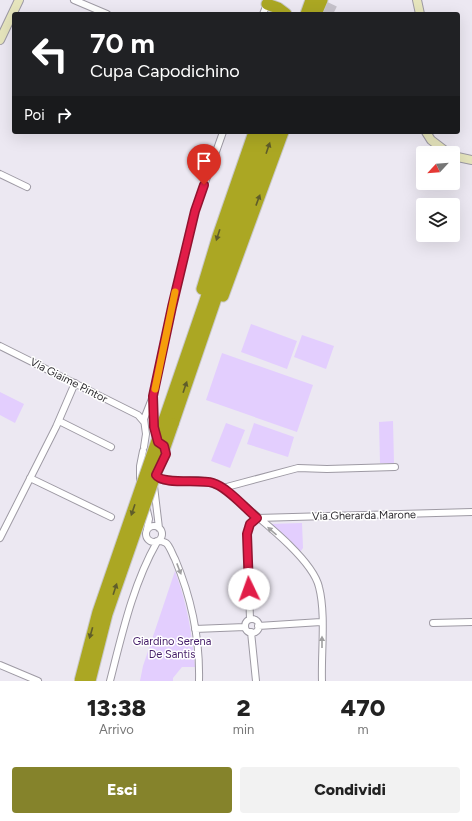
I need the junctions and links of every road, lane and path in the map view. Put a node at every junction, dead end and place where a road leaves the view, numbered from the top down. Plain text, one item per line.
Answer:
1 (19, 0) edge
2 (74, 0) edge
3 (312, 0) edge
4 (322, 0) edge
5 (417, 0) edge
6 (267, 4) edge
7 (13, 12) edge
8 (102, 12) edge
9 (283, 12) edge
10 (307, 12) edge
11 (317, 12) edge
12 (420, 12) edge
13 (12, 15) edge
14 (0, 40) edge
15 (222, 134) edge
16 (253, 134) edge
17 (262, 134) edge
18 (272, 134) edge
19 (281, 134) edge
20 (428, 134) edge
21 (439, 146) edge
22 (460, 157) edge
23 (472, 160) edge
24 (0, 174) edge
25 (27, 187) dead end
26 (0, 346) edge
27 (193, 351) junction
28 (75, 383) junction
29 (153, 396) junction
30 (138, 415) junction
31 (145, 415) junction
32 (163, 421) junction
33 (59, 422) junction
34 (144, 422) junction
35 (158, 442) junction
36 (111, 447) dead end
37 (144, 449) junction
38 (161, 463) junction
39 (395, 466) dead end
40 (156, 475) junction
41 (30, 478) junction
42 (222, 488) junction
43 (472, 512) edge
44 (112, 517) dead end
45 (257, 518) junction
46 (159, 528) junction
47 (147, 529) junction
48 (0, 538) edge
49 (147, 539) junction
50 (157, 542) junction
51 (148, 556) junction
52 (250, 619) junction
53 (321, 622) junction
54 (472, 622) edge
55 (433, 623) dead end
56 (245, 626) junction
57 (258, 626) junction
58 (195, 629) junction
59 (252, 632) junction
60 (0, 665) edge
61 (38, 681) edge
62 (80, 681) edge
63 (90, 681) edge
64 (110, 681) edge
65 (199, 681) edge
66 (256, 681) edge
67 (322, 681) edge

1 - 7 street
2 - 8 street
3 - 10 highway
4 - 11 highway
5 - 12 street
6 - 9 highway
13 - 14 street
15 - 29 street
16 -> 27 highway
17 - 27 highway
27 -> 18 highway
27 -> 19 highway
20 - 21 street
22 - 23 street
24 - 25 street
26 - 28 street, Via Giaime Pintor
27 - 32 highway
28 - 30 street, Via Giaime Pintor
28 - 33 street
29 - 31 street
29 - 32 street
30 - 31 street
30 - 34 street
31 - 32 street
31 - 34 street
32 - 35 street
32 -> 62 highway, bridge
63 -> 32 highway, bridge
33 - 36 street
33 - 41 street
34 - 37 street
35 - 37 street
35 - 38 street
37 - 38 street
37 - 47 street
38 - 40 street
39 - 42 street
40 - 42 street
40 - 46 street
41 - 44 street
41 - 48 street
42 - 45 street
43 - 45 street, Via Gherarda Marone
45 - 52 street
53 -> 45 street
46 - 47 street
46 - 50 street
47 - 49 street
49 - 50 street
49 - 51 street
50 - 51 street
50 -> 58 street
51 - 64 street
52 - 56 street
52 - 57 street
53 - 57 street
67 -> 53 street
54 - 55 street
56 - 58 street
56 - 59 street
57 - 59 street
58 - 65 street
59 - 66 street
60 - 61 street

